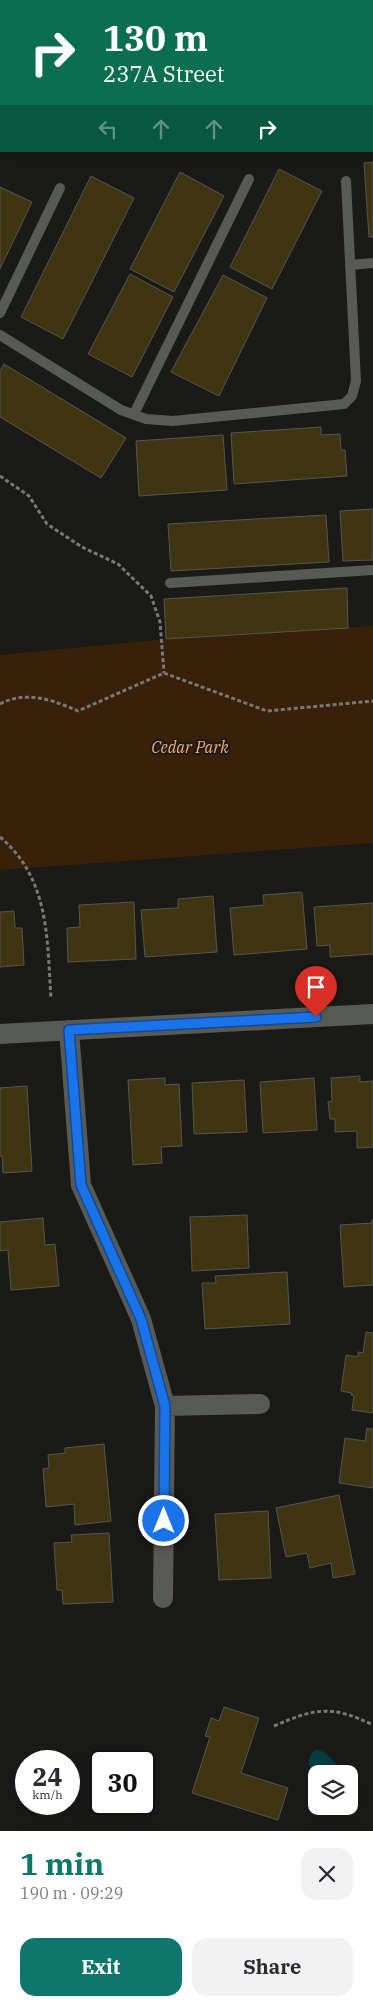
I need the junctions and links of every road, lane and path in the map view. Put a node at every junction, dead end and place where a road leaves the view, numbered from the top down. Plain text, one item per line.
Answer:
1 (249, 179) dead end
2 (346, 181) dead end
3 (60, 188) dead end
4 (373, 263) edge
5 (350, 265) junction
6 (0, 312) edge
7 (0, 335) edge
8 (134, 414) junction
9 (0, 476) edge
10 (373, 570) edge
11 (170, 583) dead end
12 (164, 673) junction
13 (373, 701) edge
14 (0, 704) edge
15 (0, 837) edge
16 (51, 999) dead end
17 (373, 1014) edge
18 (69, 1030) junction
19 (0, 1034) edge
20 (260, 1404) dead end
21 (165, 1406) junction
22 (163, 1598) dead end
23 (373, 1725) edge
24 (274, 1726) dead end

1 - 8 lane
2 - 5 lane
3 - 6 lane
4 - 5 lane
5 - 8 lane
7 - 8 lane
9 - 12 path
10 - 11 lane
12 - 13 path
12 - 14 path
15 - 16 path
17 - 18 street
18 - 19 street
18 - 21 street
20 - 21 street
21 - 22 street
23 - 24 path

